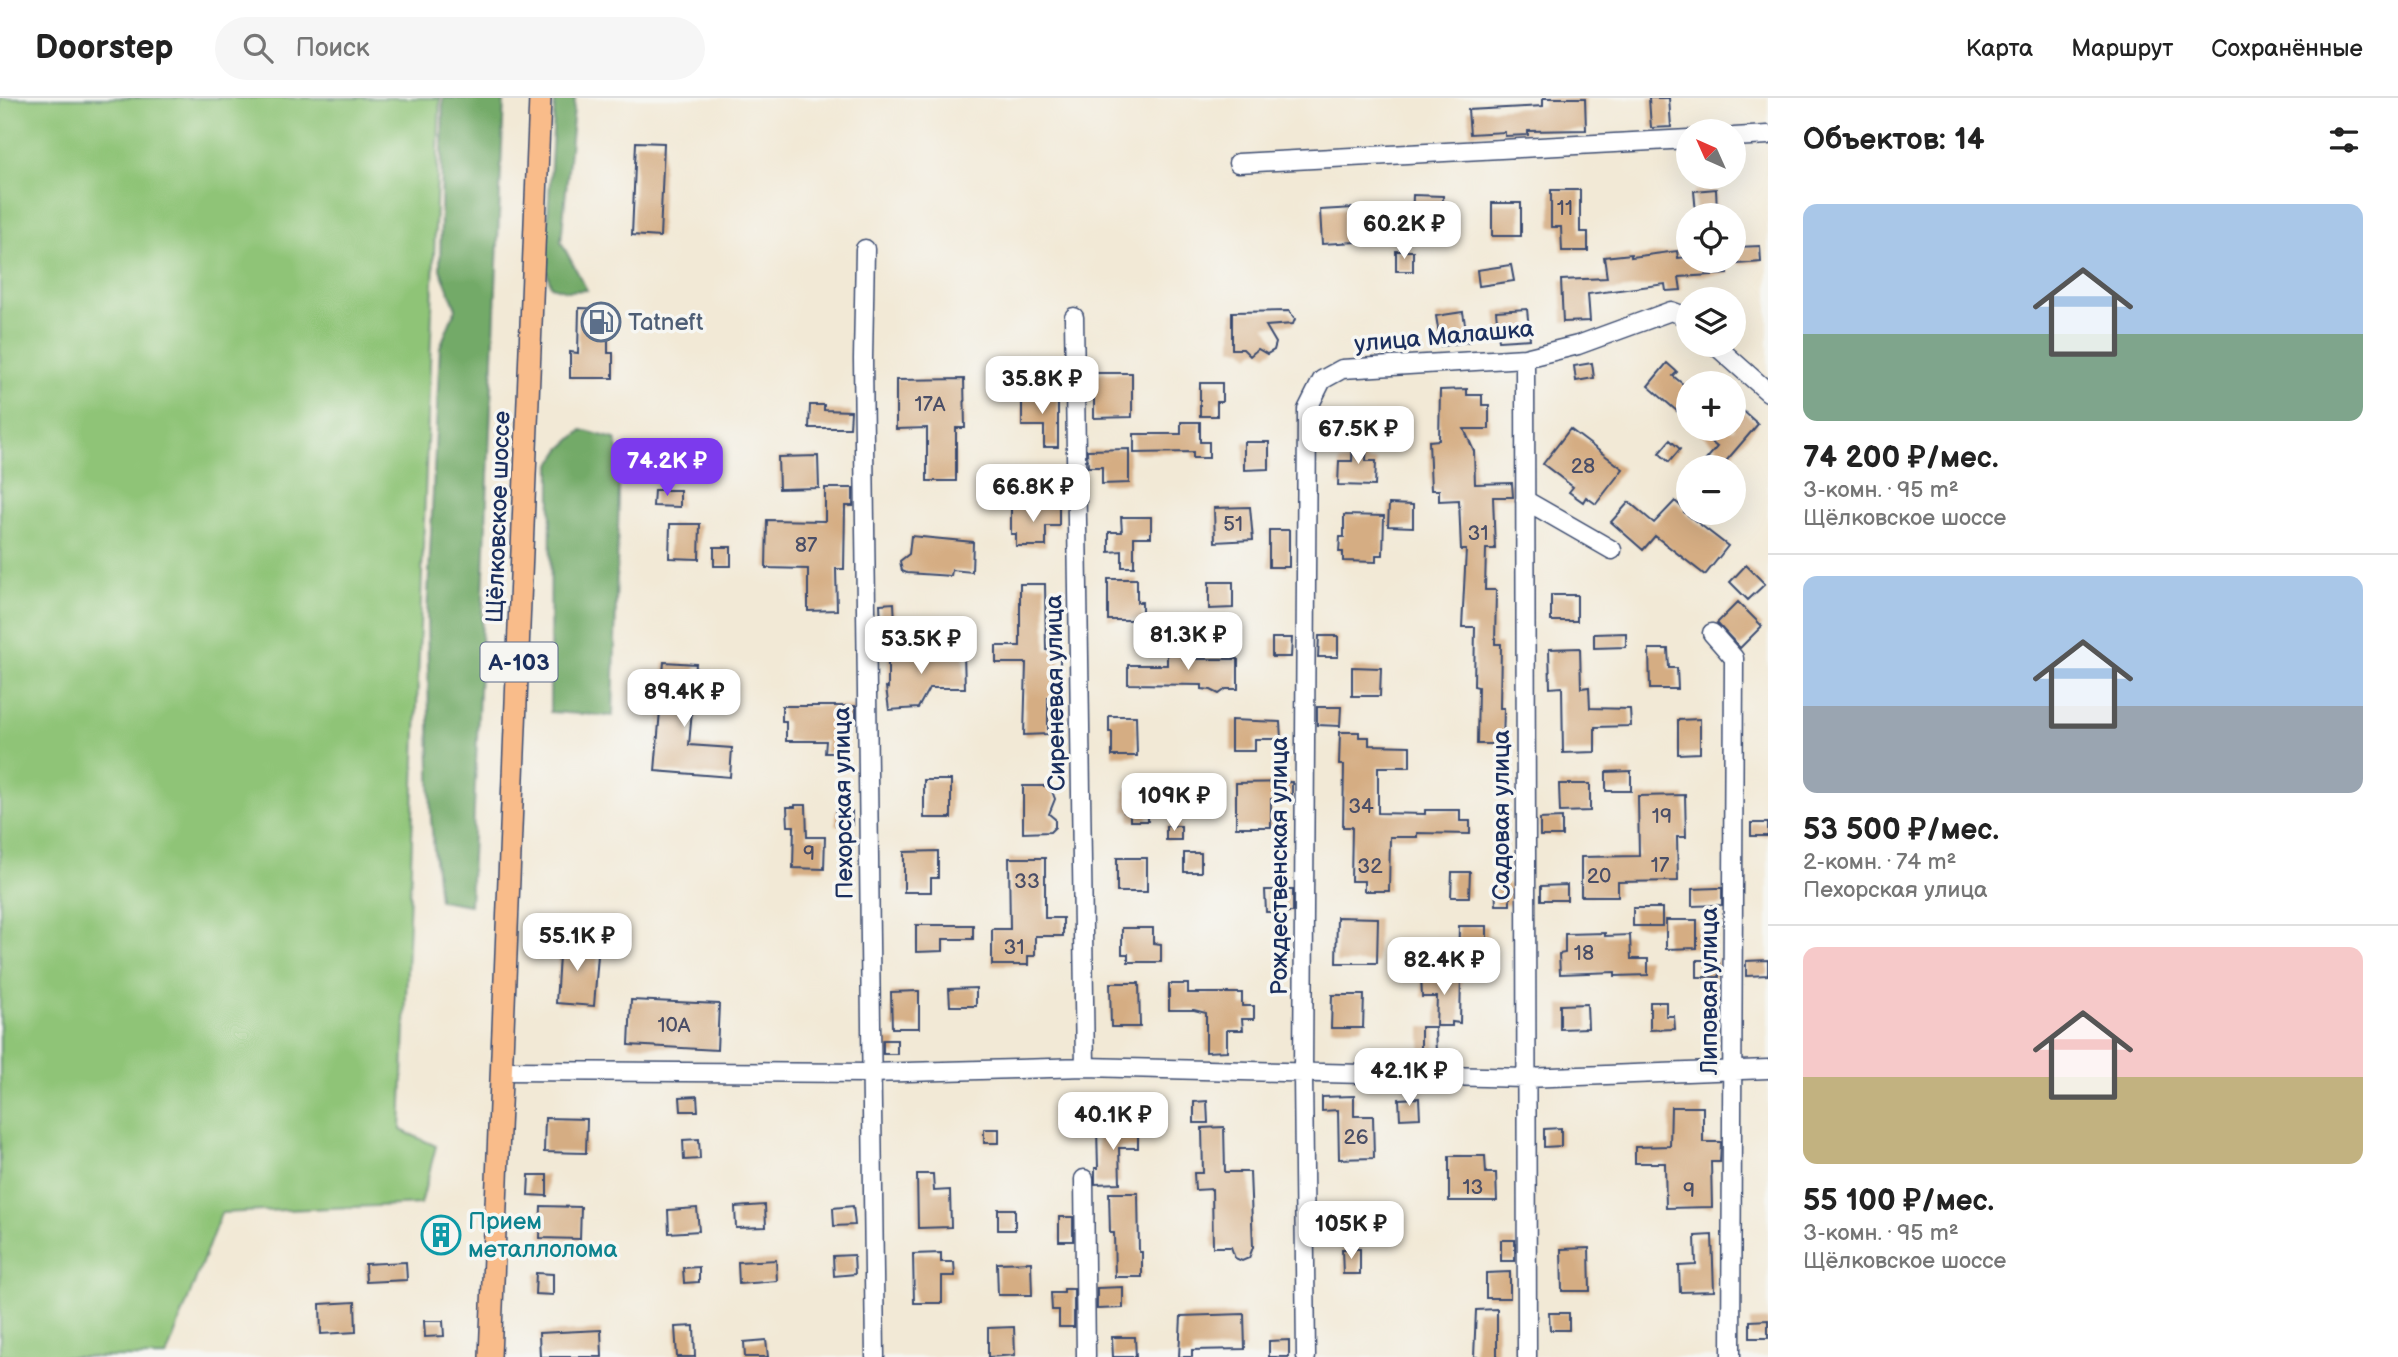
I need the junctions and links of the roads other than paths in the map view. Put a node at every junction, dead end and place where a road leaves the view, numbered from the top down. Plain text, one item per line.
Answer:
1 (540, 98) edge
2 (1768, 135) edge
3 (1746, 136) edge
4 (1676, 140) edge
5 (1238, 163) dead end
6 (865, 249) dead end
7 (1676, 313) edge
8 (1074, 317) dead end
9 (1729, 357) edge
10 (1525, 358) junction
11 (1322, 380) joint
12 (1768, 392) edge
13 (1525, 499) junction
14 (1612, 550) dead end
15 (1712, 633) dead end
16 (1085, 1067) junction
17 (1734, 1069) junction
18 (1768, 1069) edge
19 (503, 1072) junction
20 (870, 1073) junction
21 (1303, 1073) junction
22 (1525, 1077) junction
23 (1084, 1179) dead end
24 (490, 1357) edge
25 (875, 1357) edge
26 (1086, 1357) edge
27 (1306, 1357) edge
28 (1527, 1357) edge
29 (1731, 1357) edge

1 - 19 main road, Щёлковское шоссе / А-103
2 - 3 street
4 - 5 street
6 - 20 street, Пехорская улица
7 - 10 street, улица Малашка
8 - 16 street, Сиреневая улица
9 - 12 street
10 - 11 street, улица Малашка
10 - 13 street, Садовая улица
11 - 21 street, Рождественская улица
13 - 14 street
13 - 22 street, Садовая улица
15 - 17 street, Липовая улица
16 - 20 street
16 - 21 street
17 - 18 street
17 - 22 street
17 - 29 street, Липовая улица
19 - 20 street
19 - 24 main road, Щёлковское шоссе / А-103
20 - 25 street, Пехорская улица
21 - 22 street
21 - 27 street, Рождественская улица
22 - 28 street, Садовая улица
23 - 26 street

